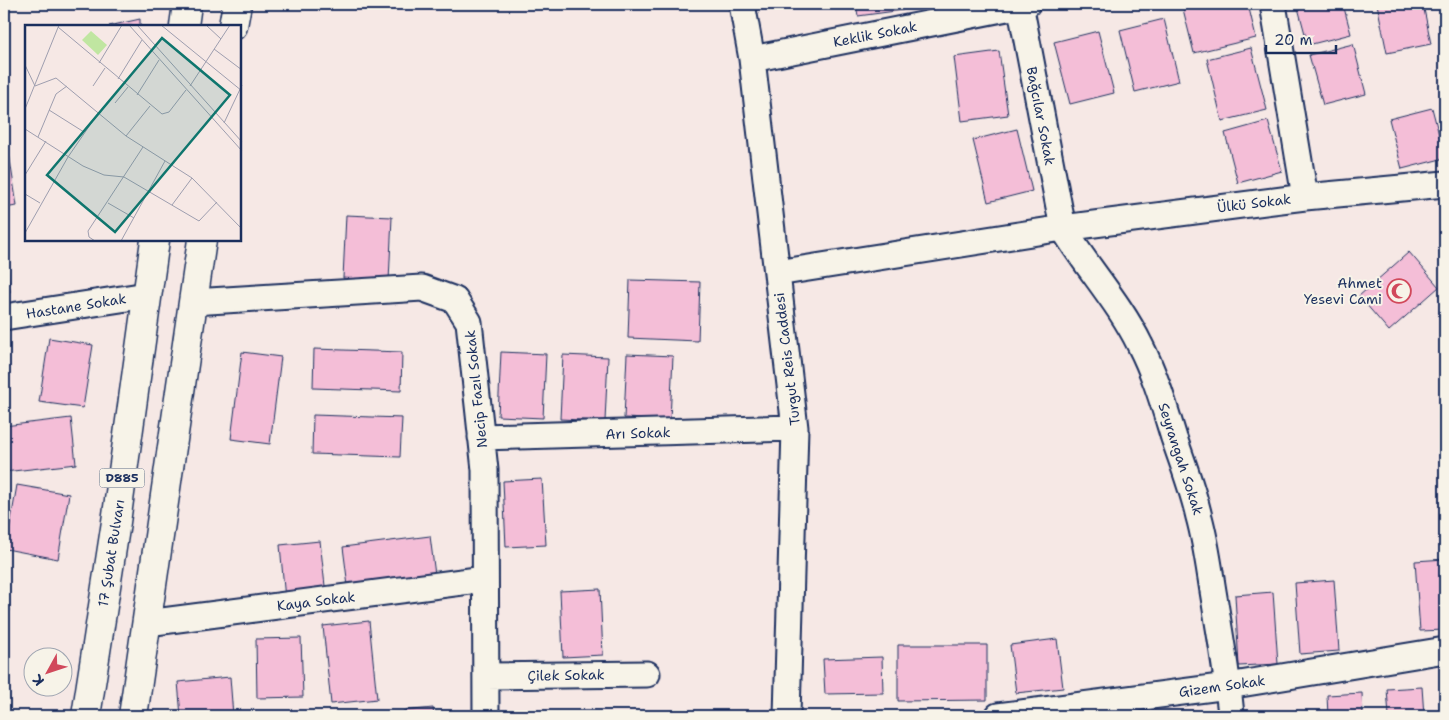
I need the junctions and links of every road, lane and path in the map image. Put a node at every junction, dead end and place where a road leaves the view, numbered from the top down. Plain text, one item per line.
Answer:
1 (187, 4) edge
2 (237, 4) edge
3 (742, 4) edge
4 (1023, 4) edge
5 (1273, 4) edge
6 (184, 25) edge
7 (233, 25) edge
8 (752, 59) junction
9 (1445, 184) edge
10 (1305, 197) junction
11 (1063, 228) junction
12 (155, 241) edge
13 (202, 241) edge
14 (777, 273) junction
15 (148, 295) junction
16 (193, 302) junction
17 (4, 317) edge
18 (795, 428) junction
19 (481, 437) junction
20 (485, 579) junction
21 (147, 623) junction
22 (1445, 650) edge
23 (647, 674) dead end
24 (486, 676) junction
25 (1228, 686) junction
26 (86, 716) edge
27 (133, 716) edge
28 (486, 716) edge
29 (787, 716) edge
30 (998, 716) edge
31 (1231, 716) edge

1 - 6 highway
2 - 7 highway
3 - 8 street, Turgut Reis Caddesi
4 - 8 street, Keklik Sokak
4 - 11 street, Bağcılar Sokak
5 - 10 street
8 - 14 street, Turgut Reis Caddesi
9 - 10 street, Ülkü Sokak
10 - 11 street, Ülkü Sokak
11 - 14 street, Ülkü Sokak
11 - 25 street, Seyrangah Sokak
12 - 15 highway, 17 Şubat Bulvarı / D885
13 - 16 highway
14 - 18 street, Turgut Reis Caddesi
15 - 17 street, Hastane Sokak
15 - 26 highway, 17 Şubat Bulvarı / D885
16 - 19 street, Necip Fazıl Sokak
16 - 21 highway
18 - 19 street, Arı Sokak
18 - 29 street, Turgut Reis Caddesi
19 - 20 street, Necip Fazıl Sokak
20 - 21 street, Kaya Sokak
20 - 24 street, Necip Fazıl Sokak
21 - 27 highway
22 - 25 street, Gizem Sokak
23 - 24 street, Çilek Sokak
24 - 28 street, Necip Fazıl Sokak
25 - 30 street, Gizem Sokak
25 - 31 street, Seyrangah Sokak

